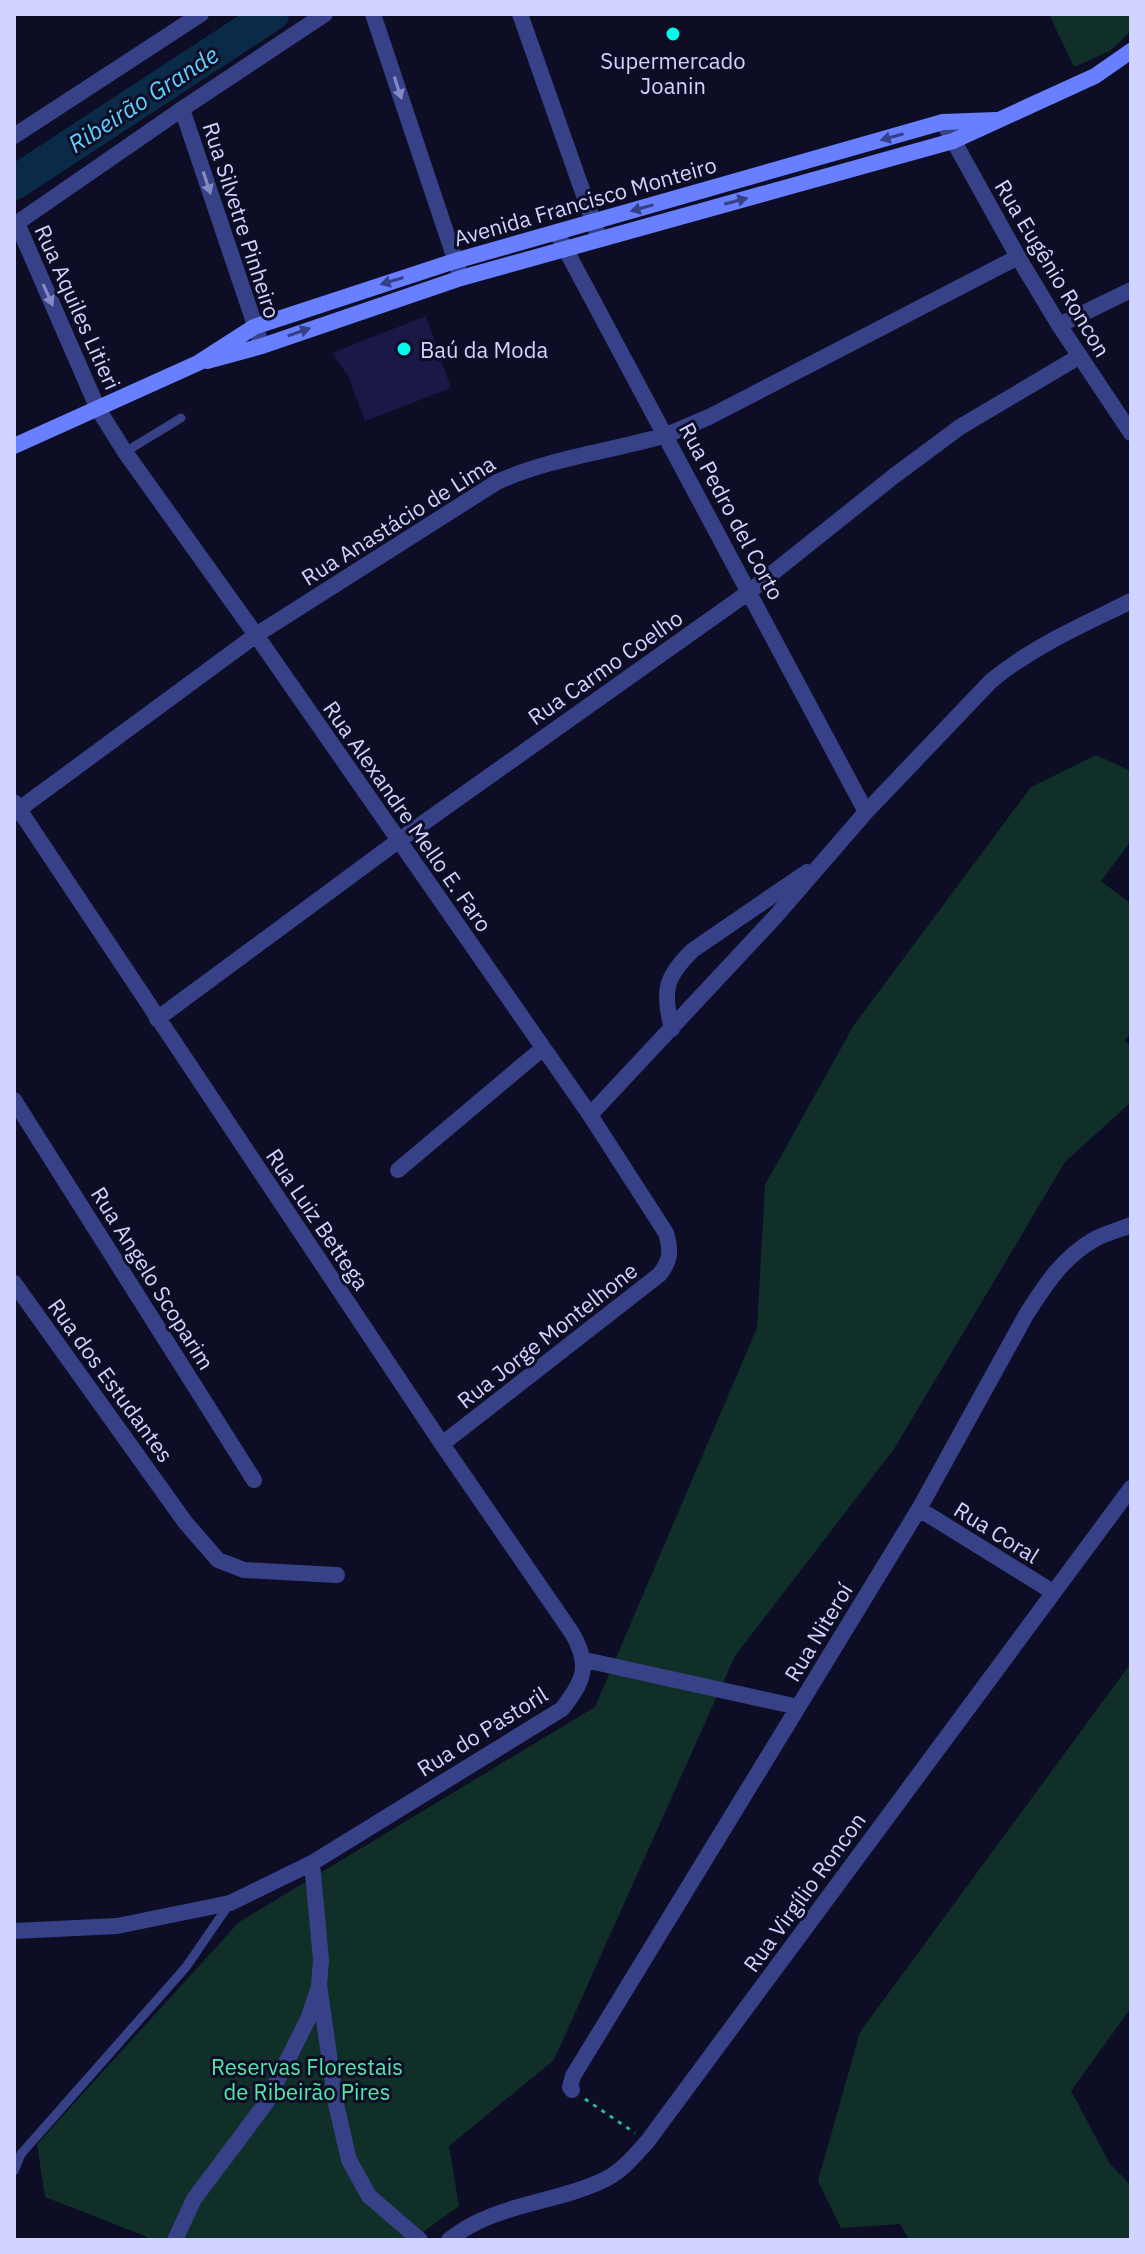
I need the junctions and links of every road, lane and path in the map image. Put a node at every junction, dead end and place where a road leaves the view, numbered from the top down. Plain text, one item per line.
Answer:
1 (201, 14) edge
2 (325, 14) edge
3 (373, 14) edge
4 (520, 14) edge
5 (1131, 51) edge
6 (182, 109) junction
7 (996, 120) junction
8 (943, 122) junction
9 (14, 136) edge
10 (953, 141) junction
11 (593, 222) junction
12 (15, 224) edge
13 (557, 231) junction
14 (599, 239) junction
15 (565, 249) junction
16 (1018, 257) junction
17 (455, 261) junction
18 (461, 278) junction
19 (1131, 290) edge
20 (1059, 325) junction
21 (254, 327) junction
22 (262, 346) junction
23 (1080, 356) junction
24 (198, 363) junction
25 (98, 409) junction
26 (1126, 416) edge
27 (181, 418) dead end
28 (1131, 433) edge
29 (666, 435) junction
30 (14, 446) edge
31 (125, 452) junction
32 (749, 592) junction
33 (1131, 601) edge
34 (256, 635) junction
35 (16, 808) edge
36 (866, 812) junction
37 (398, 841) junction
38 (818, 865) junction
39 (157, 1019) junction
40 (672, 1029) junction
41 (542, 1049) junction
42 (14, 1100) edge
43 (590, 1115) junction
44 (398, 1170) dead end
45 (1131, 1225) edge
46 (670, 1254) joint
47 (14, 1283) edge
48 (442, 1444) junction
49 (254, 1480) dead end
50 (1131, 1488) edge
51 (919, 1509) junction
52 (337, 1575) dead end
53 (1053, 1592) junction
54 (585, 1660) junction
55 (798, 1707) junction
56 (312, 1863) junction
57 (230, 1903) junction
58 (14, 1931) edge
59 (319, 1985) junction
60 (572, 2090) joint
61 (647, 2142) junction
62 (14, 2171) edge
63 (175, 2240) edge
64 (420, 2240) edge
65 (449, 2240) edge

1 - 9 street
2 - 6 street
3 -> 17 street
4 - 11 street
5 - 7 main road, Avenida Francisco Monteiro
6 - 12 street
6 -> 21 street, Rua Silvetre Pinheiro
7 - 8 main road, Avenida Francisco Monteiro
7 - 10 main road, Avenida Francisco Monteiro
8 - 10 street, Rua Eugênio Roncon
8 -> 11 main road, Avenida Francisco Monteiro
14 -> 10 main road, Avenida Francisco Monteiro
10 - 16 street, Rua Eugênio Roncon
11 - 13 main road, Avenida Francisco Monteiro
11 - 14 street
12 -> 25 street, Rua Aquiles Litieri
13 - 15 street, Rua Pedro del Corto
13 - 17 main road, Avenida Francisco Monteiro
14 - 15 main road, Avenida Francisco Monteiro
15 - 18 main road, Avenida Francisco Monteiro
15 - 29 street, Rua Pedro del Corto
16 - 20 street, Rua Eugênio Roncon
16 - 29 street, Rua Anastácio de Lima
17 - 18 street
17 -> 21 main road, Avenida Francisco Monteiro
22 -> 18 main road, Avenida Francisco Monteiro
19 - 20 street
20 - 23 street, Rua Eugênio Roncon
21 - 22 street, Rua Silvetre Pinheiro
21 - 24 main road, Avenida Francisco Monteiro
22 - 24 main road, Avenida Francisco Monteiro
23 - 26 street, Rua Eugênio Roncon
23 - 32 street, Rua Carmo Coelho
24 - 25 main road, Avenida Francisco Monteiro
25 - 30 main road, Avenida Francisco Monteiro
25 - 31 street, Rua Alexandre Mello E. Faro
26 - 28 street, Rua Eugênio Roncon
27 - 31 lane
29 - 32 street, Rua Pedro del Corto
29 - 34 street, Rua Anastácio de Lima
31 - 34 street, Rua Alexandre Mello E. Faro
32 - 36 street, Rua Pedro del Corto
32 - 37 street, Rua Carmo Coelho
33 - 36 street
34 - 35 street, Rua Anastácio de Lima
34 - 37 street, Rua Alexandre Mello E. Faro
35 - 39 street, Rua Luiz Bettega
36 - 38 street
37 - 39 street, Rua Carmo Coelho
37 - 41 street, Rua Alexandre Mello E. Faro
38 - 40 street
38 - 40 street
39 - 48 street, Rua Luiz Bettega
40 - 43 street
41 - 43 street, Rua Alexandre Mello E. Faro
41 - 44 street
42 - 49 street, Rua Angelo Scoparim
43 - 46 street, Rua Alexandre Mello E. Faro
45 - 51 street, Rua Niteroí
46 - 48 street, Rua Jorge Montelhone
47 - 52 street, Rua dos Estudantes
48 - 54 street, Rua Luiz Bettega
50 - 53 street, Rua Virgílio Roncon
51 - 53 street, Rua Coral
51 - 55 street, Rua Niteroí
53 - 61 street, Rua Virgílio Roncon
54 - 55 street
54 - 56 street, Rua do Pastoril
55 - 60 street, Rua Niteroí
56 - 57 street, Rua do Pastoril
56 - 59 street
57 - 58 street, Rua do Pastoril
57 - 62 lane, Rua do Pastoril
59 - 63 street
59 - 64 street
60 - 61 path
61 - 65 street, Rua Virgílio Roncon

